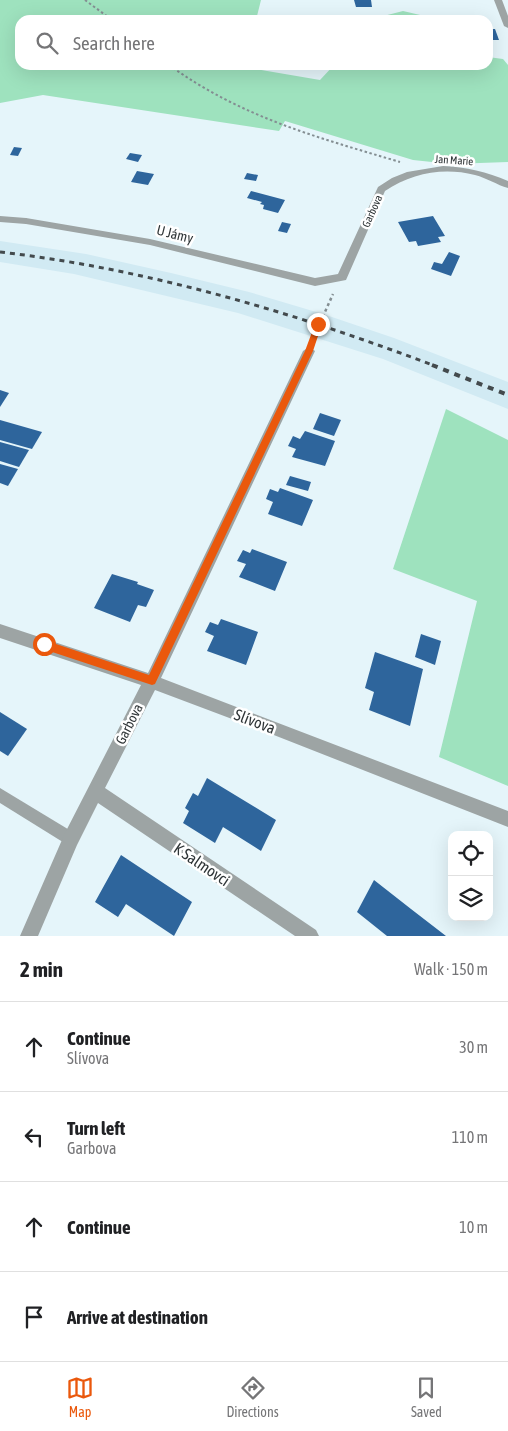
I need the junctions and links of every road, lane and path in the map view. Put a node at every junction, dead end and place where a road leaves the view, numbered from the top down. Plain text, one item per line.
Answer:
1 (85, 0) edge
2 (498, 0) edge
3 (105, 15) edge
4 (508, 26) edge
5 (176, 70) edge
6 (425, 170) junction
7 (508, 185) edge
8 (0, 219) edge
9 (26, 221) joint
10 (342, 277) junction
11 (309, 351) joint
12 (0, 631) edge
13 (152, 680) junction
14 (95, 791) junction
15 (0, 795) edge
16 (508, 819) edge
17 (70, 839) junction
18 (29, 936) edge
19 (310, 936) edge

1 - 3 path
2 - 4 street
5 - 6 path
6 - 7 street, Jan Marie
6 - 10 street, Garbova
8 - 9 lane, U Jámy
9 - 10 street, U Jámy
10 - 11 path
11 - 13 street, Garbova
12 - 13 street, Slívova
13 - 14 street, Garbova
13 - 16 street, Slívova
14 - 17 street, Garbova
14 - 19 street, K Salmovci
15 - 17 lane
17 - 18 street, Garbova

